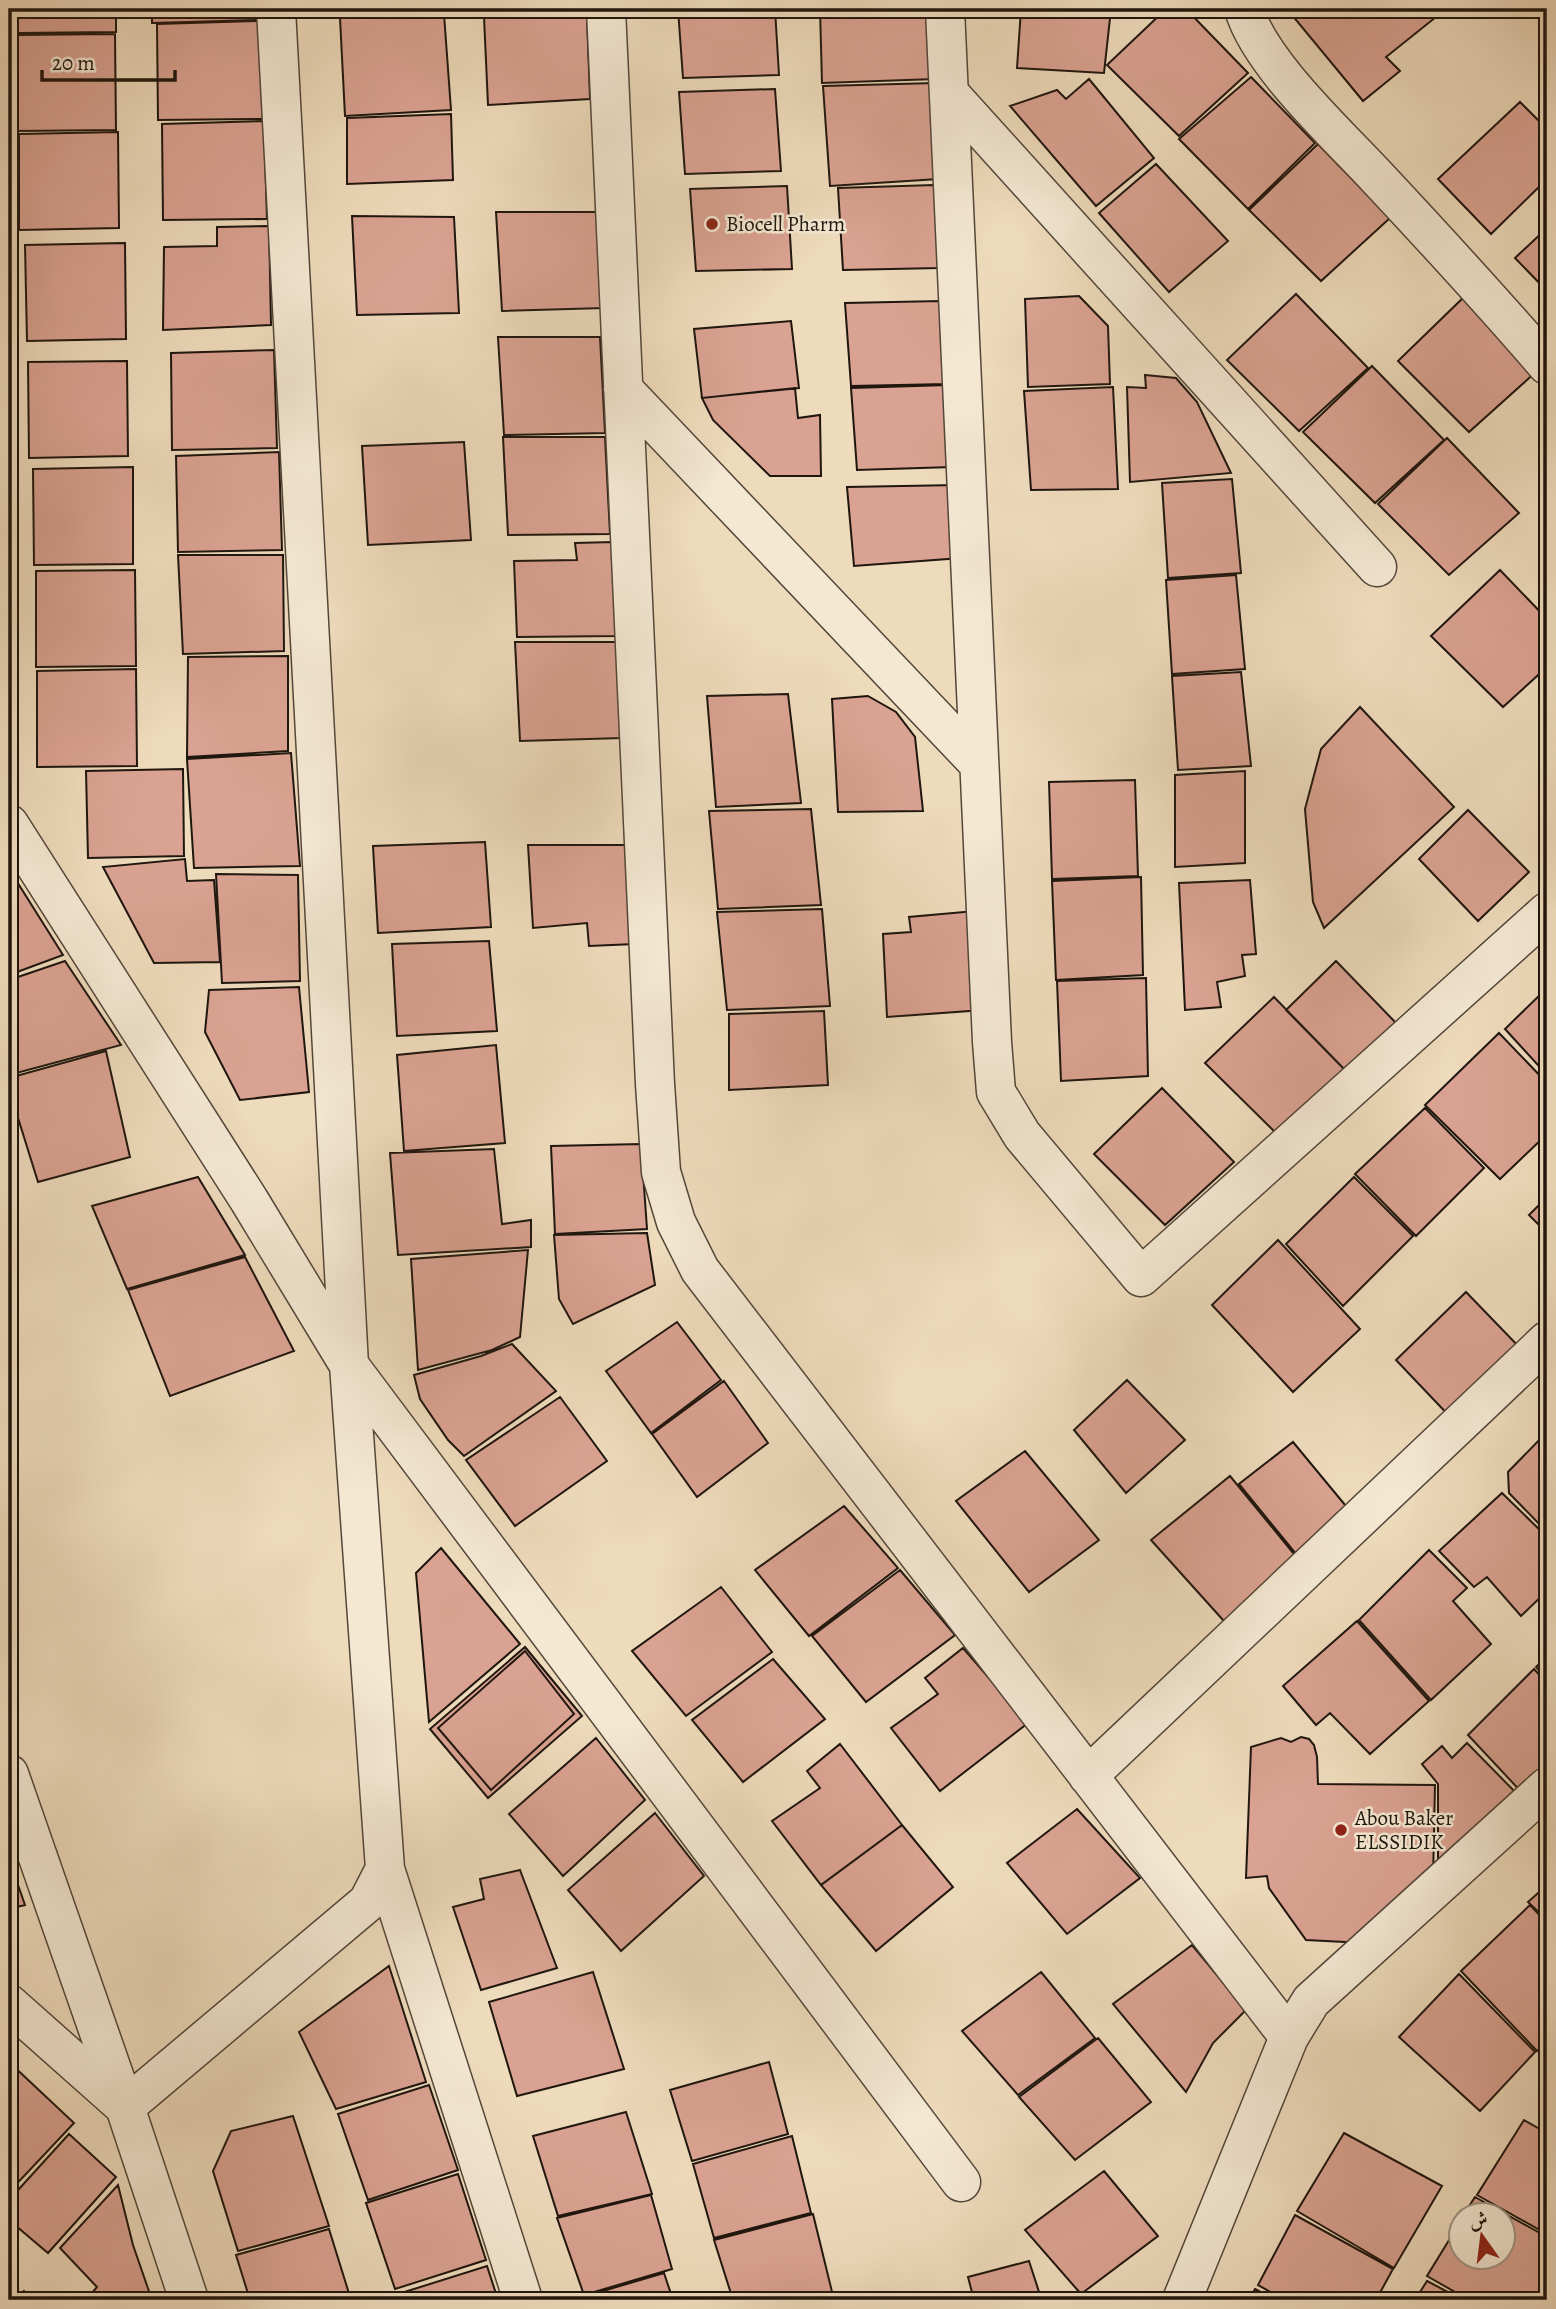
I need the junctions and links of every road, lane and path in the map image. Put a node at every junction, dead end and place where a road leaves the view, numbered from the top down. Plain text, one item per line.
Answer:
1 (276, 9) edge
2 (606, 9) edge
3 (945, 9) edge
4 (1244, 9) edge
5 (949, 93) junction
6 (1547, 365) edge
7 (623, 389) junction
8 (1377, 567) dead end
9 (979, 764) junction
10 (9, 824) edge
11 (1547, 912) edge
12 (1547, 1341) edge
13 (349, 1365) junction
14 (9, 1774) edge
15 (1088, 1776) junction
16 (1547, 1787) edge
17 (385, 1869) junction
18 (9, 2004) edge
19 (1289, 2037) junction
20 (125, 2107) junction
21 (961, 2182) dead end
22 (189, 2300) edge
23 (523, 2300) edge
24 (1182, 2300) edge

1 - 13 street
2 - 7 street
3 - 5 street
4 - 6 street
5 - 8 street
5 - 9 street
7 - 9 street
7 - 15 street
9 - 11 street
10 - 13 street
12 - 15 street
13 - 17 street
13 - 21 street
14 - 20 street
15 - 19 street
16 - 19 street
17 - 20 street
17 - 23 street
18 - 20 street
19 - 24 street
20 - 22 street

